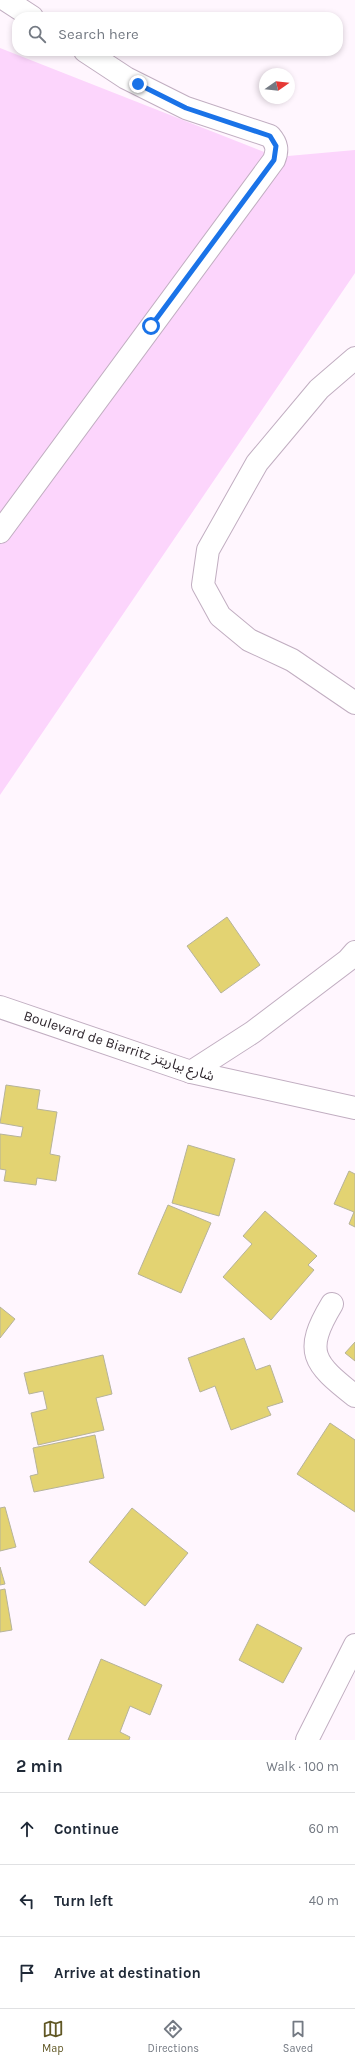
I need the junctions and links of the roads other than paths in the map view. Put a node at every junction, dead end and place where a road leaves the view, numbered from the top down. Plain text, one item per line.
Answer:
1 (6, 0) edge
2 (24, 12) edge
3 (92, 56) edge
4 (355, 358) edge
5 (0, 532) edge
6 (355, 703) edge
7 (355, 952) edge
8 (0, 1007) edge
9 (191, 1072) junction
10 (355, 1108) edge
11 (332, 1304) dead end
12 (355, 1396) edge
13 (355, 1645) edge
14 (308, 1740) edge

1 - 2 street
3 - 5 street
4 - 6 street
7 - 9 street
8 - 9 street, Boulevard de Biarritz شارع بياريتز
9 - 10 street, Boulevard de Biarritz شارع بياريتز
11 - 12 street
13 - 14 street

